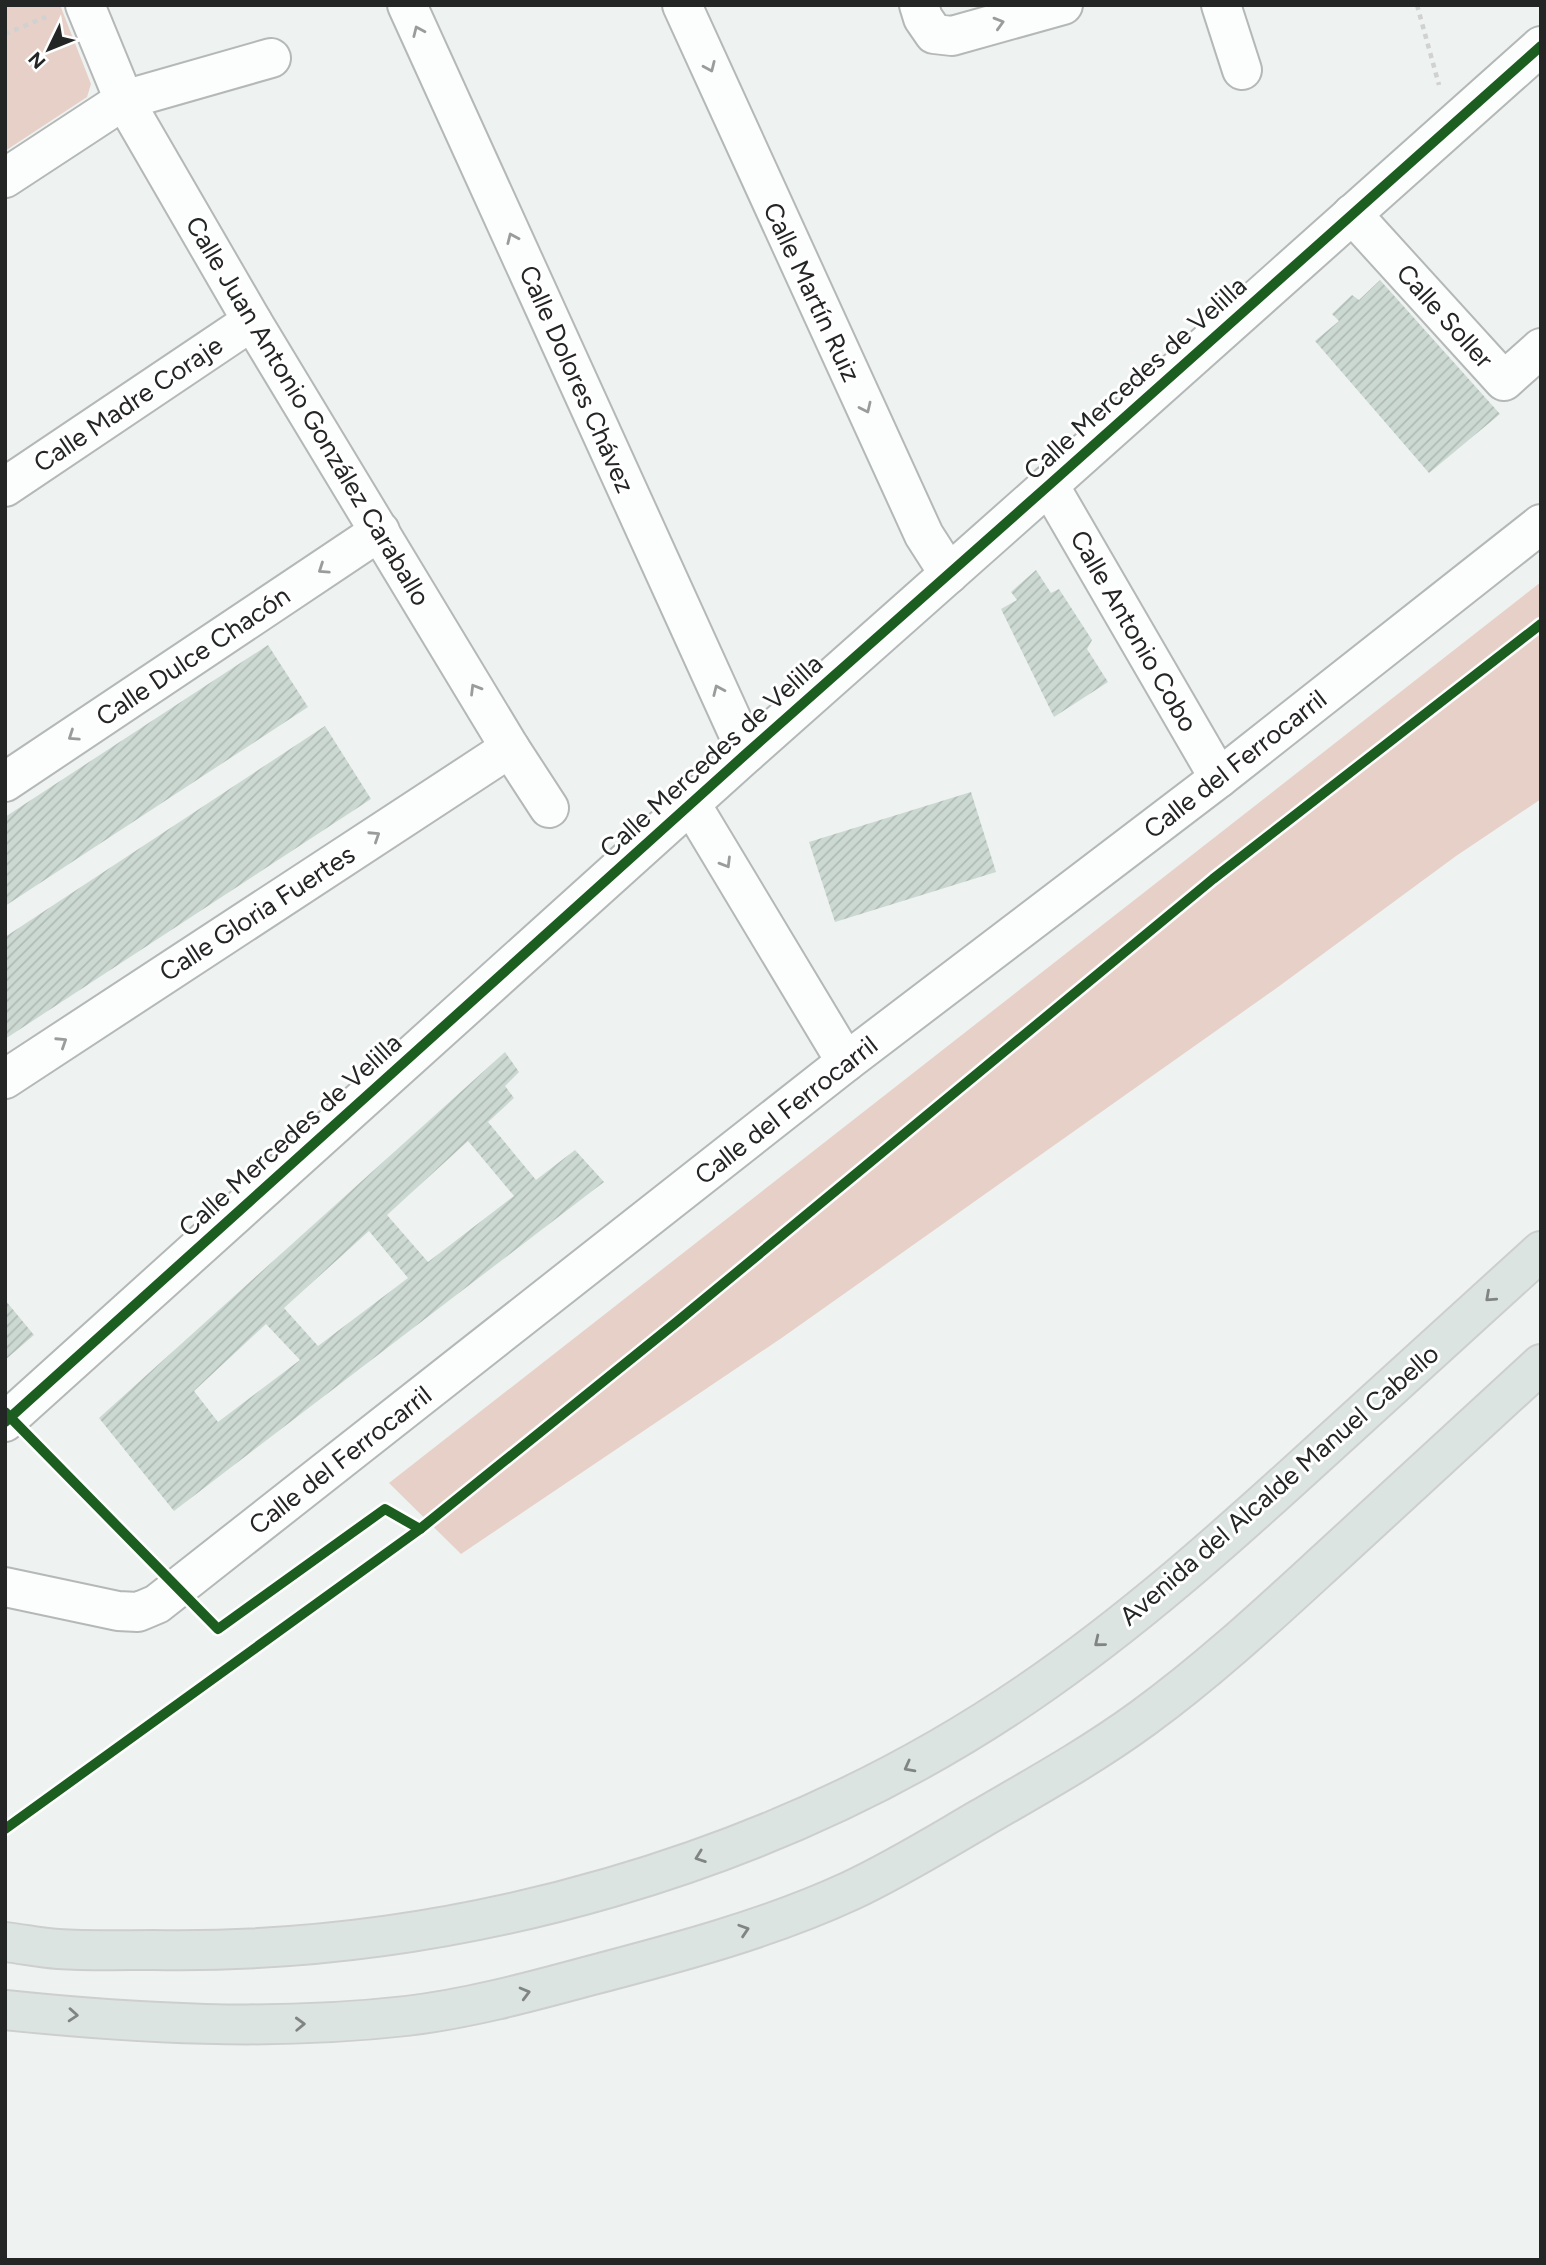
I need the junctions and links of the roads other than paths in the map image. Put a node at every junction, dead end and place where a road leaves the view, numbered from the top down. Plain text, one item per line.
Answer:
1 (407, 5) edge
2 (682, 5) edge
3 (1063, 5) edge
4 (1221, 5) edge
5 (69, 10) edge
6 (926, 20) edge
7 (1541, 46) edge
8 (271, 58) dead end
9 (1242, 70) dead end
10 (124, 100) junction
11 (5, 178) edge
12 (1352, 214) junction
13 (251, 321) junction
14 (1541, 348) edge
15 (1049, 485) junction
16 (5, 487) edge
17 (1541, 524) edge
18 (380, 530) junction
19 (949, 574) junction
20 (510, 748) junction
21 (747, 752) junction
22 (1219, 778) junction
23 (5, 782) edge
24 (691, 804) junction
25 (549, 808) dead end
26 (846, 1062) junction
27 (5, 1079) edge
28 (1541, 1251) edge
29 (1541, 1364) edge
30 (5, 1422) edge
31 (5, 1587) edge
32 (5, 1942) edge
33 (5, 2010) edge

21 -> 1 street, Calle Dolores Chávez
2 -> 19 street, Calle Martín Ruiz
6 -> 3 street
4 - 9 street
5 - 10 street, Calle Juan Antonio González Caraballo
7 - 12 street, Calle Mercedes de Velilla
8 - 10 street
10 - 11 street
10 - 13 street, Calle Juan Antonio González Caraballo
12 - 14 street, Calle Soller
12 - 15 street, Calle Mercedes de Velilla
13 - 16 street, Calle Madre Coraje
13 - 18 street, Calle Juan Antonio González Caraballo
15 - 19 street, Calle Mercedes de Velilla
15 - 22 street, Calle Antonio Cobo
17 - 22 street, Calle del Ferrocarril
20 -> 18 street, Calle Juan Antonio González Caraballo
18 -> 23 street, Calle Dulce Chacón
19 - 21 street, Calle Mercedes de Velilla
20 - 25 street, Calle Juan Antonio González Caraballo
27 -> 20 street, Calle Gloria Fuertes
21 - 24 street, Calle Mercedes de Velilla
22 - 26 street, Calle del Ferrocarril
24 -> 26 street
24 - 30 street, Calle Mercedes de Velilla
26 - 31 street, Calle del Ferrocarril
28 -> 32 main road, Avenida del Alcalde Manuel Cabello
33 -> 29 main road

